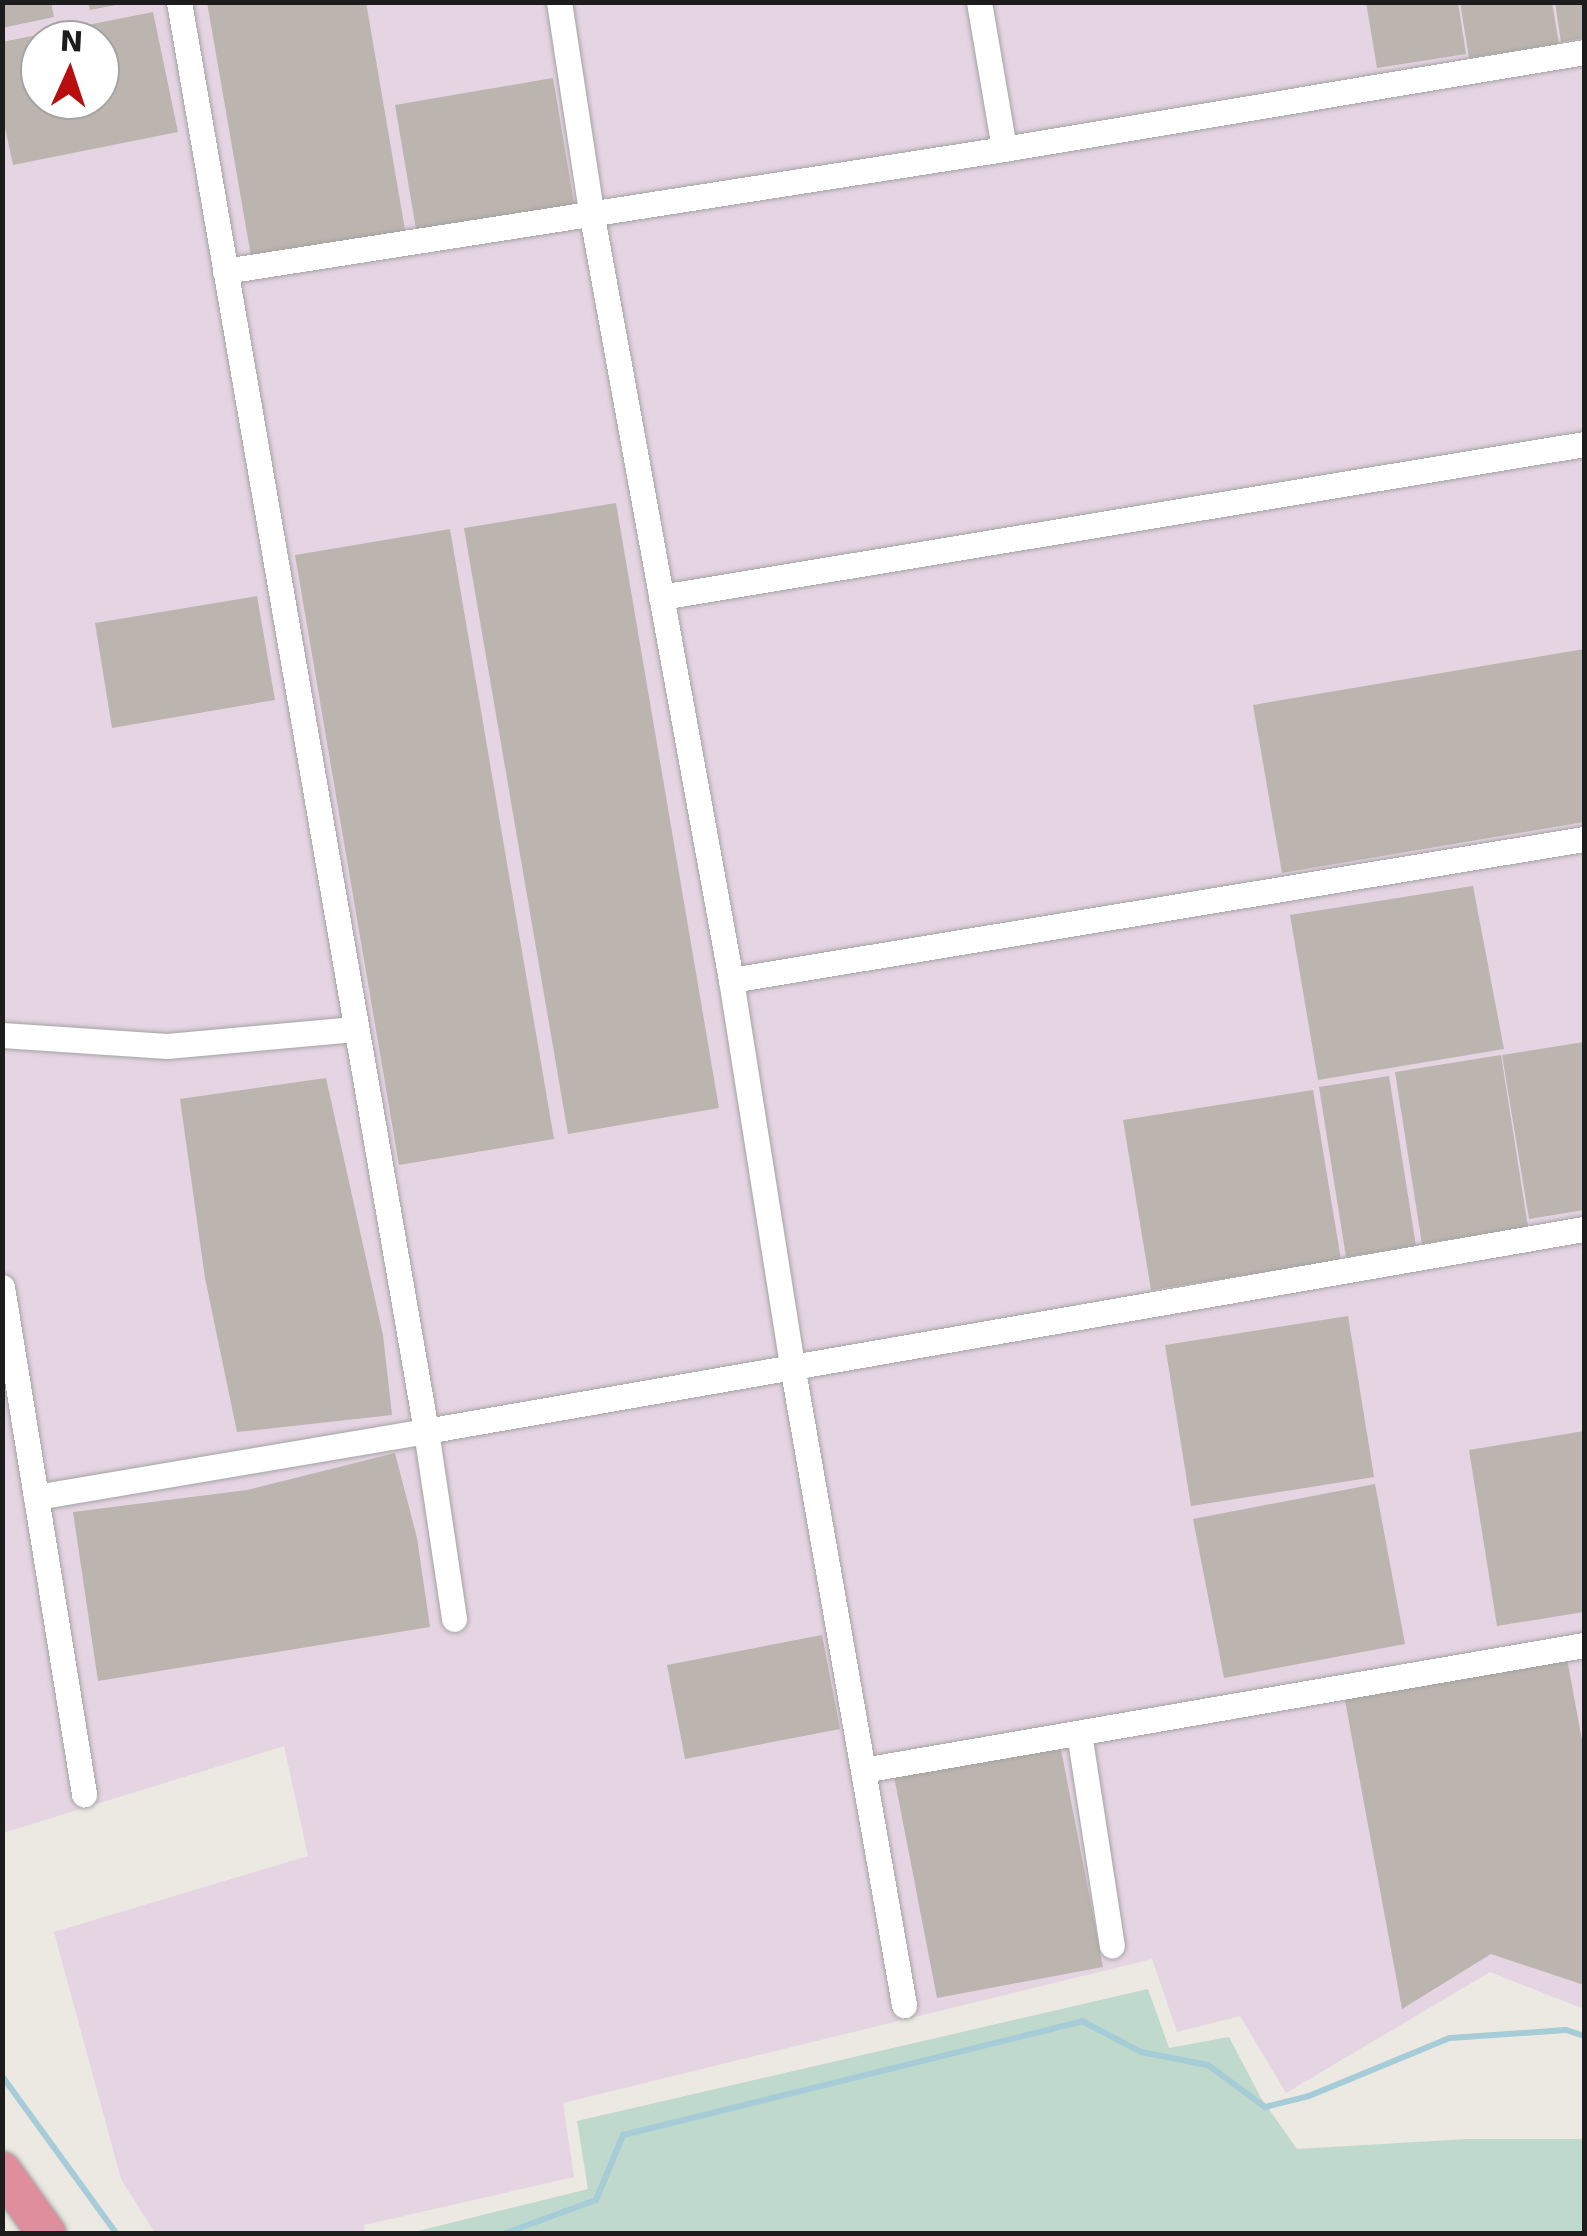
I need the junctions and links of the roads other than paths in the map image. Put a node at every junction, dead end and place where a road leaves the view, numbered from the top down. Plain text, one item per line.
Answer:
1 (180, 2) edge
2 (558, 2) edge
3 (979, 2) edge
4 (1584, 52) edge
5 (1004, 150) junction
6 (590, 212) junction
7 (225, 271) junction
8 (1584, 444) edge
9 (660, 597) junction
10 (1584, 839) edge
11 (731, 980) junction
12 (354, 1029) junction
13 (2, 1035) edge
14 (1584, 1230) edge
15 (2, 1288) edge
16 (792, 1365) junction
17 (426, 1431) junction
18 (36, 1497) junction
19 (454, 1620) dead end
20 (1584, 1651) edge
21 (1079, 1733) junction
22 (864, 1770) junction
23 (84, 1794) dead end
24 (1112, 1945) dead end
25 (904, 2005) dead end
26 (2, 2171) edge
27 (47, 2234) edge

1 - 7 lane
2 - 6 lane
3 - 5 lane
4 - 5 lane
5 - 6 lane
6 - 7 lane
6 - 9 lane
7 - 12 lane
8 - 9 lane
9 - 11 lane
10 - 11 lane
11 - 16 lane
12 - 13 lane
12 - 17 lane
14 - 16 lane
15 - 18 lane
16 - 17 lane
16 - 22 lane
17 - 18 lane
17 - 19 lane
18 - 23 lane
20 - 21 lane
21 - 22 lane
21 - 24 lane
22 - 25 lane
26 - 27 highway

